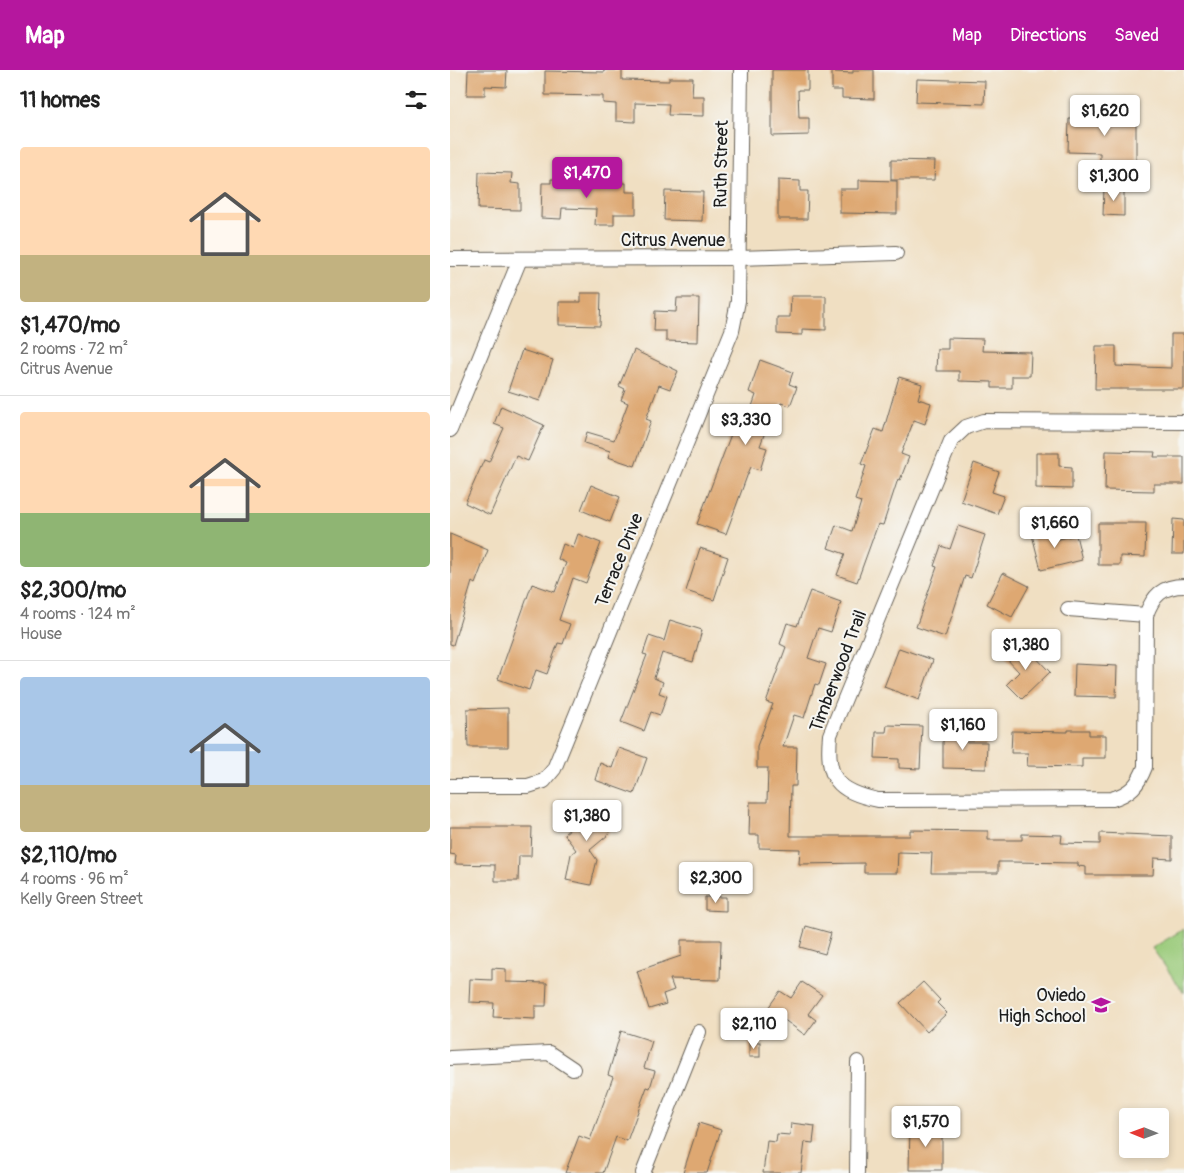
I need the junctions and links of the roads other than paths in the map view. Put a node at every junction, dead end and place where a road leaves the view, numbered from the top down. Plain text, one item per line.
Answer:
1 (741, 70) edge
2 (896, 253) dead end
3 (738, 258) junction
4 (450, 259) edge
5 (520, 259) junction
6 (1184, 422) edge
7 (450, 430) edge
8 (1184, 586) edge
9 (1068, 609) dead end
10 (1146, 615) junction
11 (450, 786) edge
12 (699, 1032) dead end
13 (450, 1058) edge
14 (858, 1062) dead end
15 (573, 1069) dead end
16 (643, 1173) edge
17 (857, 1173) edge

1 - 3 street, Ruth Street
2 - 3 street, Citrus Avenue
3 - 5 street, Citrus Avenue
3 - 11 street, Terrace Drive
4 - 5 street, Citrus Avenue
5 - 7 street
6 - 10 street, Timberwood Trail
8 - 10 street, Timberwood Trail
9 - 10 street
12 - 16 street
13 - 15 street
14 - 17 street

